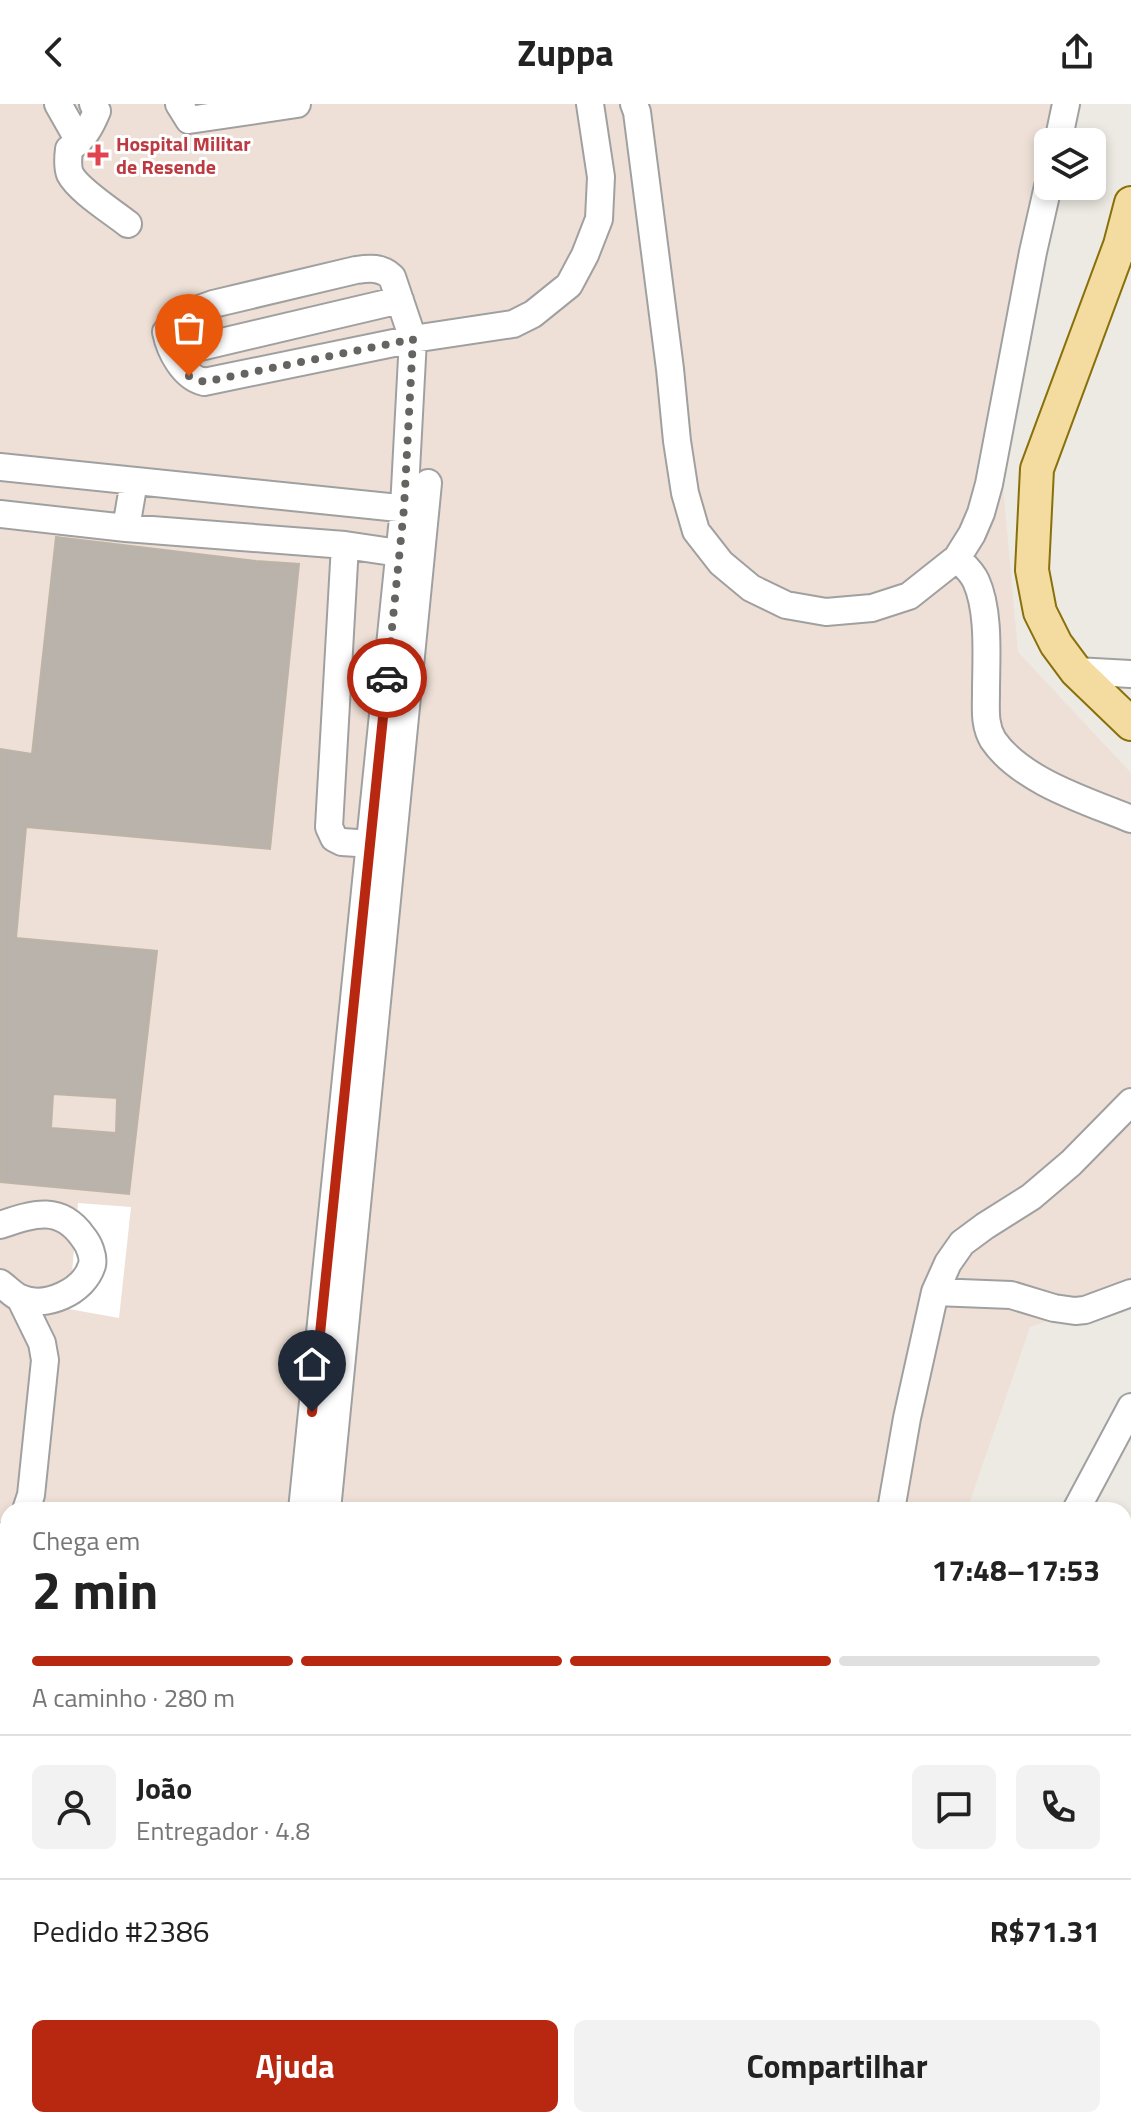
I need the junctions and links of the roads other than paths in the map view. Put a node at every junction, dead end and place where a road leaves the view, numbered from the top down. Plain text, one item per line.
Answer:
1 (58, 104) edge
2 (93, 104) edge
3 (179, 104) edge
4 (297, 104) edge
5 (590, 104) edge
6 (634, 104) edge
7 (1066, 104) edge
8 (1061, 128) edge
9 (79, 141) junction
10 (1045, 200) edge
11 (1131, 203) edge
12 (128, 224) dead end
13 (400, 300) junction
14 (413, 339) junction
15 (175, 353) junction
16 (0, 457) edge
17 (0, 467) edge
18 (34, 470) junction
19 (134, 481) junction
20 (428, 483) dead end
21 (414, 510) junction
22 (0, 514) edge
23 (126, 528) junction
24 (345, 545) junction
25 (410, 553) junction
26 (957, 558) junction
27 (1076, 671) junction
28 (1131, 674) edge
29 (1131, 724) edge
30 (1131, 819) edge
31 (381, 845) junction
32 (1131, 1102) edge
33 (0, 1225) edge
34 (10, 1291) edge
35 (935, 1292) junction
36 (1131, 1293) edge
37 (1131, 1407) edge
38 (321, 1444) junction
39 (29, 1502) edge
40 (304, 1502) edge
41 (326, 1502) edge
42 (892, 1502) edge
43 (1080, 1502) edge

1 - 9 street
2 - 9 street
3 - 4 street
5 - 14 street
6 - 26 street
7 - 8 street
9 - 12 street
10 - 26 street
11 - 27 main road
13 - 14 street
13 - 15 street
13 - 15 street
14 - 15 street
14 - 21 street
16 - 18 street
17 - 18 street
18 - 19 street
19 - 21 street
19 - 23 street
20 - 21 street
21 - 25 street
22 - 23 street
23 - 24 street
24 - 25 street
24 - 31 street
25 - 31 street
26 - 30 street
27 - 28 street
27 - 29 main road
31 - 38 street
32 - 35 street
33 - 34 street
34 - 39 street
35 - 36 street
35 - 42 street
37 - 43 street
38 - 40 street
38 - 41 street

